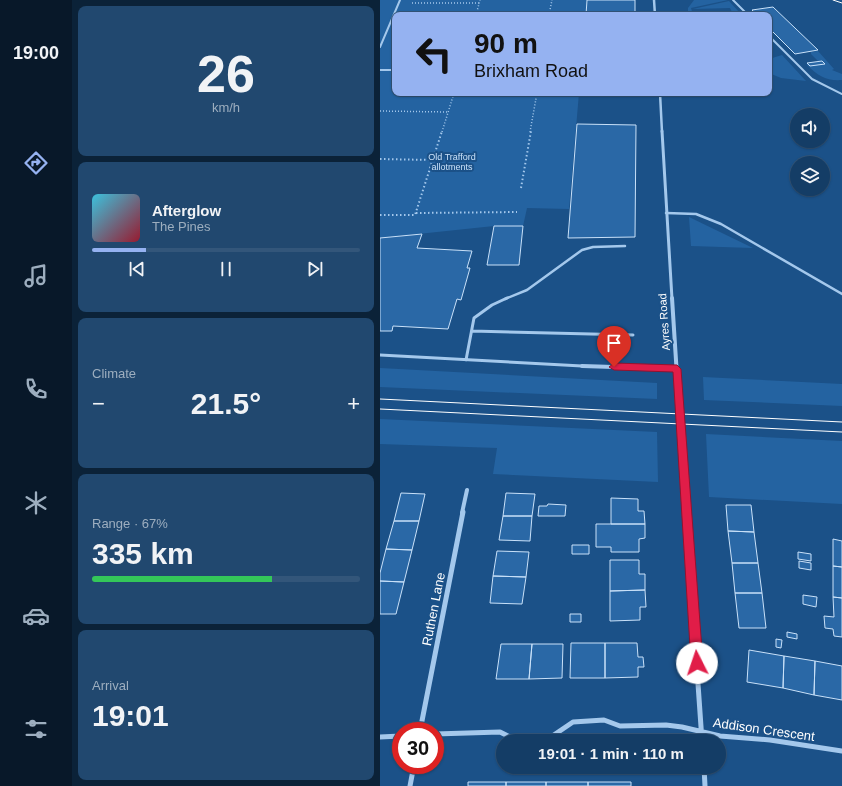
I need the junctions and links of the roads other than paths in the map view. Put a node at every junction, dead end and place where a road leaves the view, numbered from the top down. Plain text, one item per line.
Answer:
1 (654, 0) edge
2 (733, 0) edge
3 (400, 1) edge
4 (395, 12) edge
5 (655, 12) edge
6 (745, 12) edge
7 (392, 19) edge
8 (772, 39) edge
9 (380, 47) edge
10 (380, 70) edge
11 (392, 70) edge
12 (842, 90) edge
13 (837, 92) junction
14 (842, 94) edge
15 (660, 96) edge
16 (666, 213) junction
17 (625, 246) dead end
18 (842, 294) edge
19 (472, 331) junction
20 (633, 335) dead end
21 (380, 355) edge
22 (466, 360) junction
23 (582, 366) joint
24 (677, 369) junction
25 (467, 490) dead end
26 (422, 722) edge
27 (702, 731) junction
28 (444, 734) edge
29 (504, 734) edge
30 (556, 734) edge
31 (392, 736) edge
32 (380, 737) edge
33 (842, 751) edge
34 (412, 774) edge
35 (704, 774) edge
36 (410, 786) edge
37 (705, 786) edge

1 - 5 street
2 - 6 lane
3 - 4 lane
7 - 9 lane
8 - 13 lane
10 - 11 lane
12 - 13 lane
13 - 14 lane
15 - 16 street, Ayres Road
16 - 18 lane
16 - 24 street, Ayres Road
17 - 19 lane
19 - 20 lane
19 - 22 lane
21 - 22 lane
22 - 23 lane
23 - 24 street
24 - 27 street, Ayres Road, bridge
25 - 26 street, Ruthen Lane
27 - 30 street, Addison Crescent
27 - 33 street, Addison Crescent
28 - 29 street
31 - 32 street
34 - 36 street
35 - 37 street

